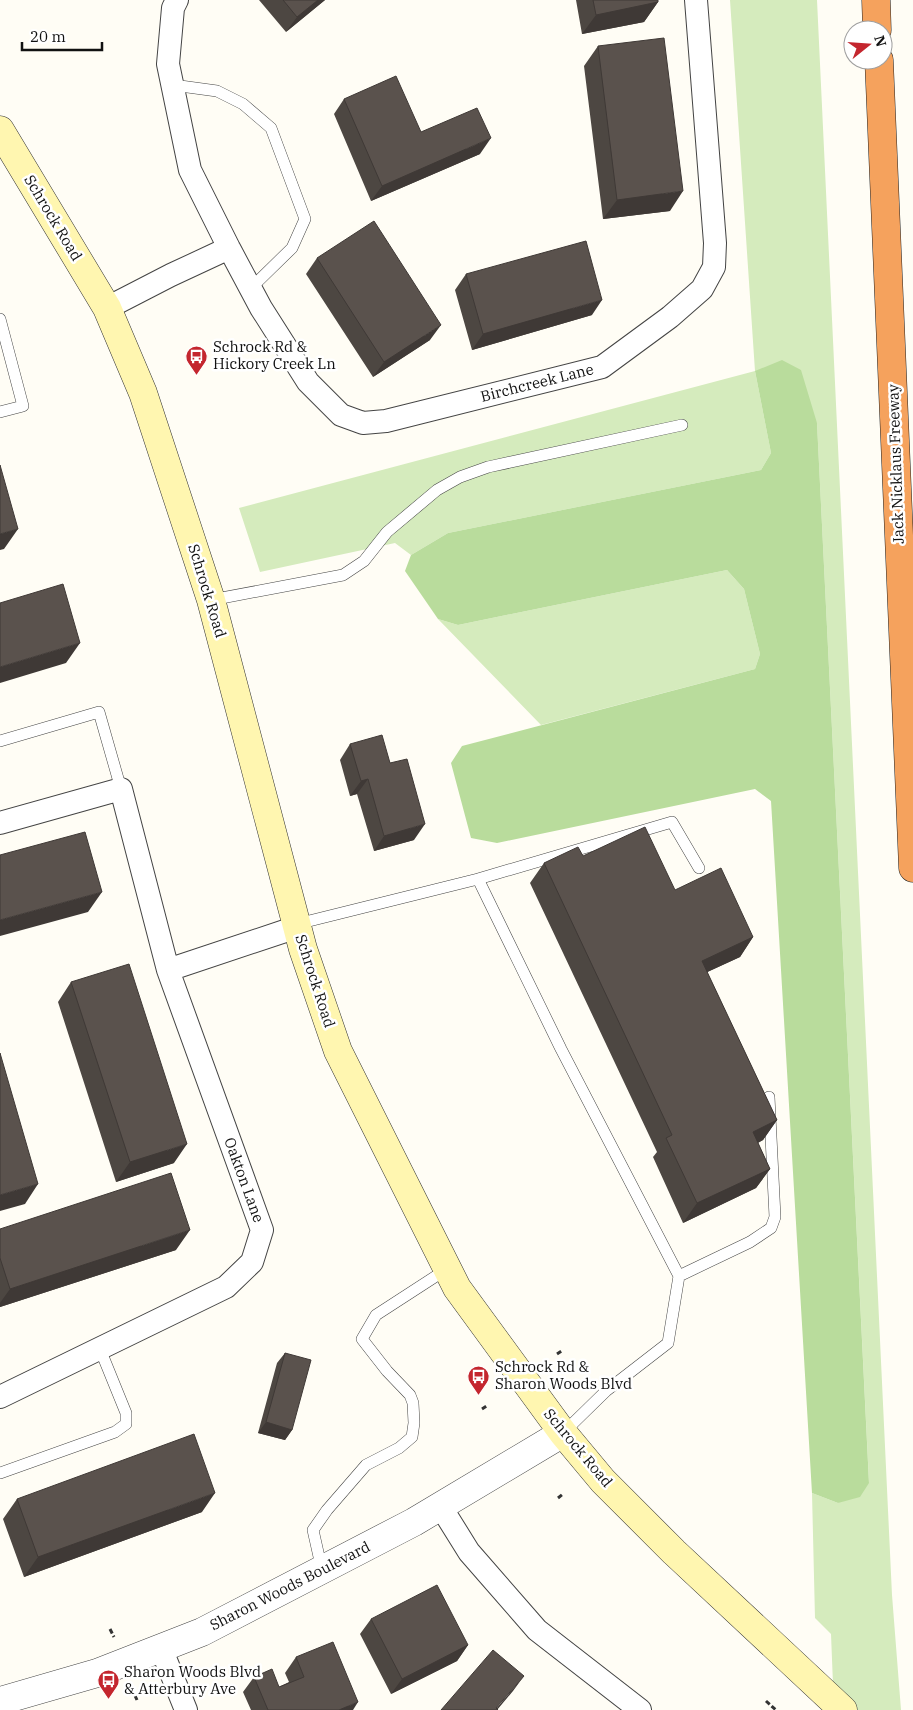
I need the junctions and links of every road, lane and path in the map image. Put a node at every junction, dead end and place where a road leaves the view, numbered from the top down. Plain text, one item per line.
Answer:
1 (177, 0) edge
2 (696, 0) edge
3 (876, 0) edge
4 (877, 20) edge
5 (879, 70) edge
6 (173, 85) junction
7 (0, 130) edge
8 (228, 248) junction
9 (250, 288) junction
10 (107, 308) junction
11 (0, 319) edge
12 (0, 412) edge
13 (682, 425) dead end
14 (211, 600) junction
15 (0, 741) edge
16 (121, 790) junction
17 (0, 823) edge
18 (698, 868) dead end
19 (913, 868) edge
20 (478, 880) junction
21 (297, 926) junction
22 (168, 970) junction
23 (769, 1097) dead end
24 (447, 1269) junction
25 (679, 1276) junction
26 (100, 1349) junction
27 (562, 1350) dead end
28 (557, 1354) dead end
29 (0, 1397) edge
30 (488, 1404) dead end
31 (482, 1409) dead end
32 (563, 1433) junction
33 (0, 1473) edge
34 (563, 1494) dead end
35 (558, 1498) dead end
36 (441, 1506) junction
37 (322, 1570) junction
38 (110, 1629) dead end
39 (115, 1641) dead end
40 (161, 1648) junction
41 (132, 1688) dead end
42 (136, 1700) dead end
43 (0, 1701) edge
44 (766, 1701) dead end
45 (186, 1710) edge
46 (640, 1710) edge
47 (776, 1710) edge
48 (843, 1710) edge

1 - 6 street, Birchcreek Lane
2 - 9 street, Birchcreek Lane
3 - 4 highway
5 - 19 highway, Jack Nicklaus Freeway
6 - 8 street, Birchcreek Lane
6 - 9 lane
7 - 10 main road, Schrock Road
8 - 9 street, Birchcreek Lane
8 - 10 street
10 - 14 main road, Schrock Road
11 - 12 lane
13 - 14 lane
14 - 21 main road, Schrock Road
15 - 16 lane
16 - 17 street
16 - 22 street, Oakton Lane
18 - 20 lane
20 - 21 lane
20 - 25 lane
21 - 22 street
21 - 24 main road, Schrock Road
22 - 26 street, Oakton Lane
23 - 25 lane
24 - 32 main road, Schrock Road
24 - 37 lane
25 - 32 lane
26 - 29 street, Oakton Lane
26 - 33 lane
27 - 28 path
30 - 31 path
32 - 36 street, Sharon Woods Boulevard
32 - 48 main road, Schrock Road
34 - 35 path
36 - 37 street, Sharon Woods Boulevard
36 - 46 street
37 - 40 street, Sharon Woods Boulevard
38 - 39 path
40 - 43 street, Sharon Woods Boulevard
40 - 45 street
41 - 42 path
44 - 47 path

